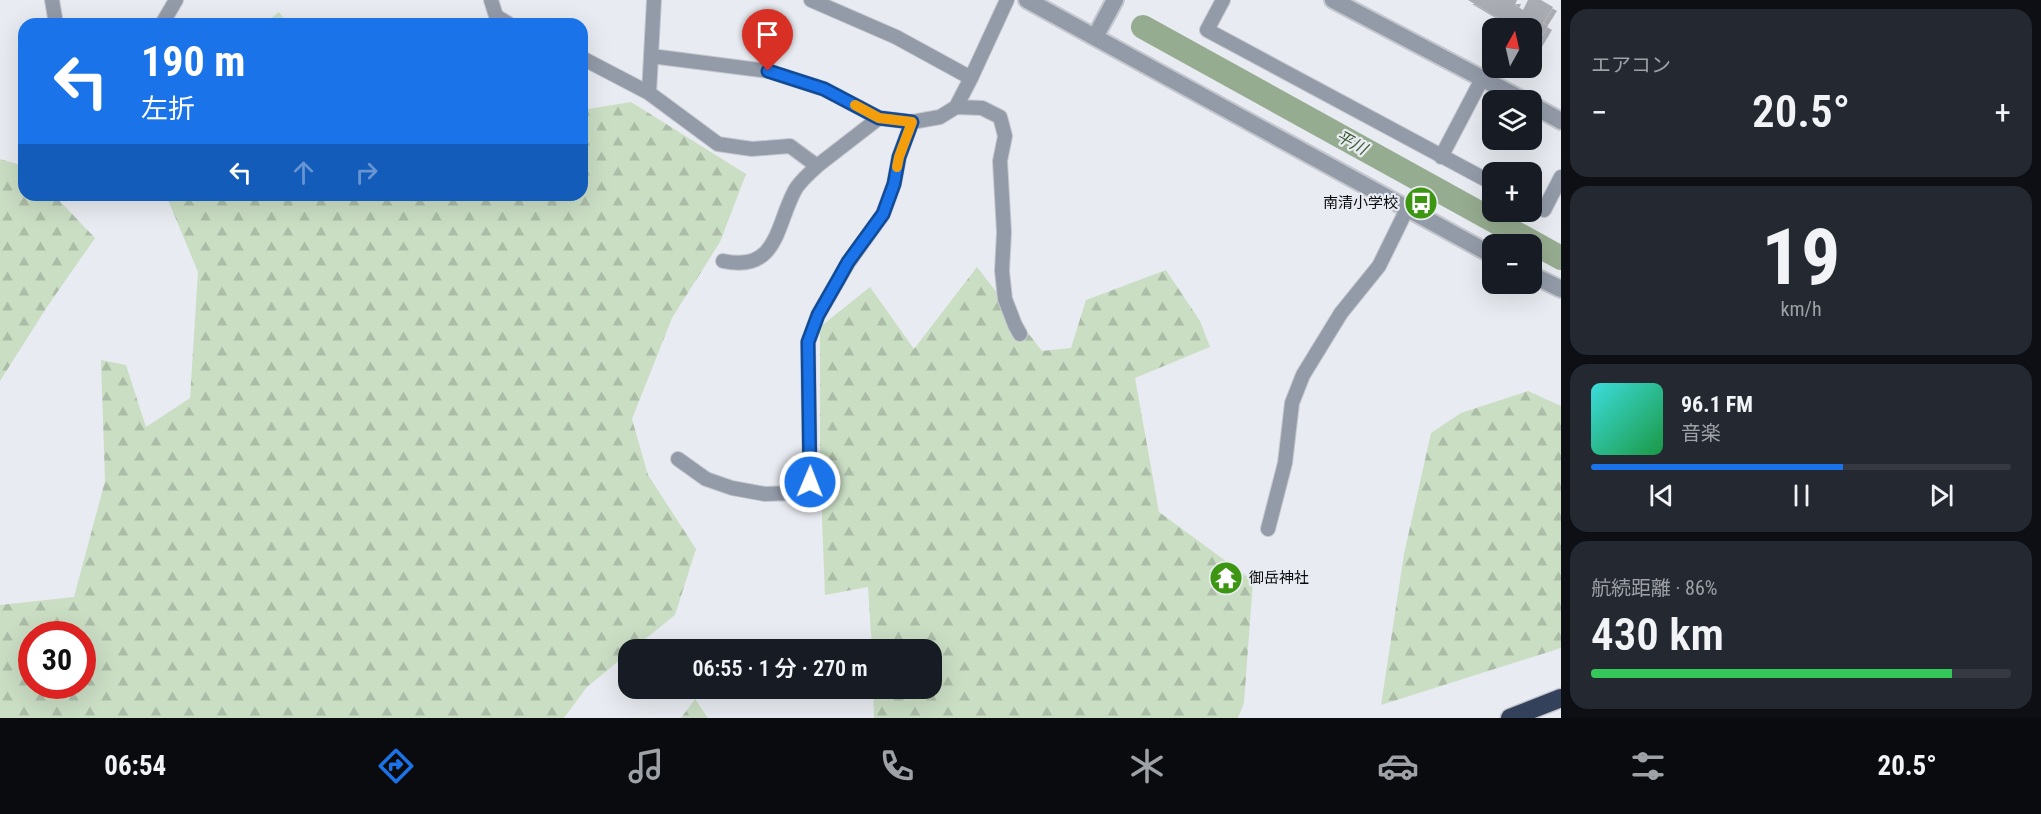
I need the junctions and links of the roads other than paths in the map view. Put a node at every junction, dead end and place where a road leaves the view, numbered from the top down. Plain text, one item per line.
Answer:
1 (52, 0) edge
2 (176, 0) edge
3 (491, 0) edge
4 (654, 0) edge
5 (811, 0) edge
6 (1007, 0) edge
7 (1027, 0) edge
8 (1114, 0) edge
9 (1224, 0) edge
10 (1333, 0) edge
11 (55, 18) edge
12 (166, 18) edge
13 (499, 18) edge
14 (1095, 37) junction
15 (651, 56) junction
16 (588, 61) edge
17 (971, 78) junction
18 (1482, 79) junction
19 (1503, 90) edge
20 (649, 93) junction
21 (956, 107) junction
22 (1542, 110) edge
23 (879, 118) junction
24 (1561, 120) edge
25 (912, 122) junction
26 (1441, 157) junction
27 (817, 166) junction
28 (1561, 177) edge
29 (1482, 178) edge
30 (1542, 209) edge
31 (1407, 210) junction
32 (1482, 250) edge
33 (723, 261) dead end
34 (1542, 280) edge
35 (1561, 289) edge
36 (1020, 334) dead end
37 (678, 459) dead end
38 (1268, 529) dead end
39 (1561, 698) edge
40 (1510, 718) edge

1 - 11 street
2 - 12 street
3 - 13 street
4 - 15 street
5 - 17 street
6 - 17 street
7 - 14 street
8 - 14 street
9 - 26 street
10 - 18 street
14 - 31 street
15 - 20 street
15 - 23 street
16 - 20 street
17 - 21 street
18 - 19 street
18 - 26 street
20 - 27 street
21 - 25 street
21 - 36 street
22 - 24 street
23 - 25 street
23 - 27 street
25 - 37 street
26 - 29 street
27 - 33 street
28 - 30 street
31 - 32 street
31 - 38 street
34 - 35 street
39 - 40 highway

